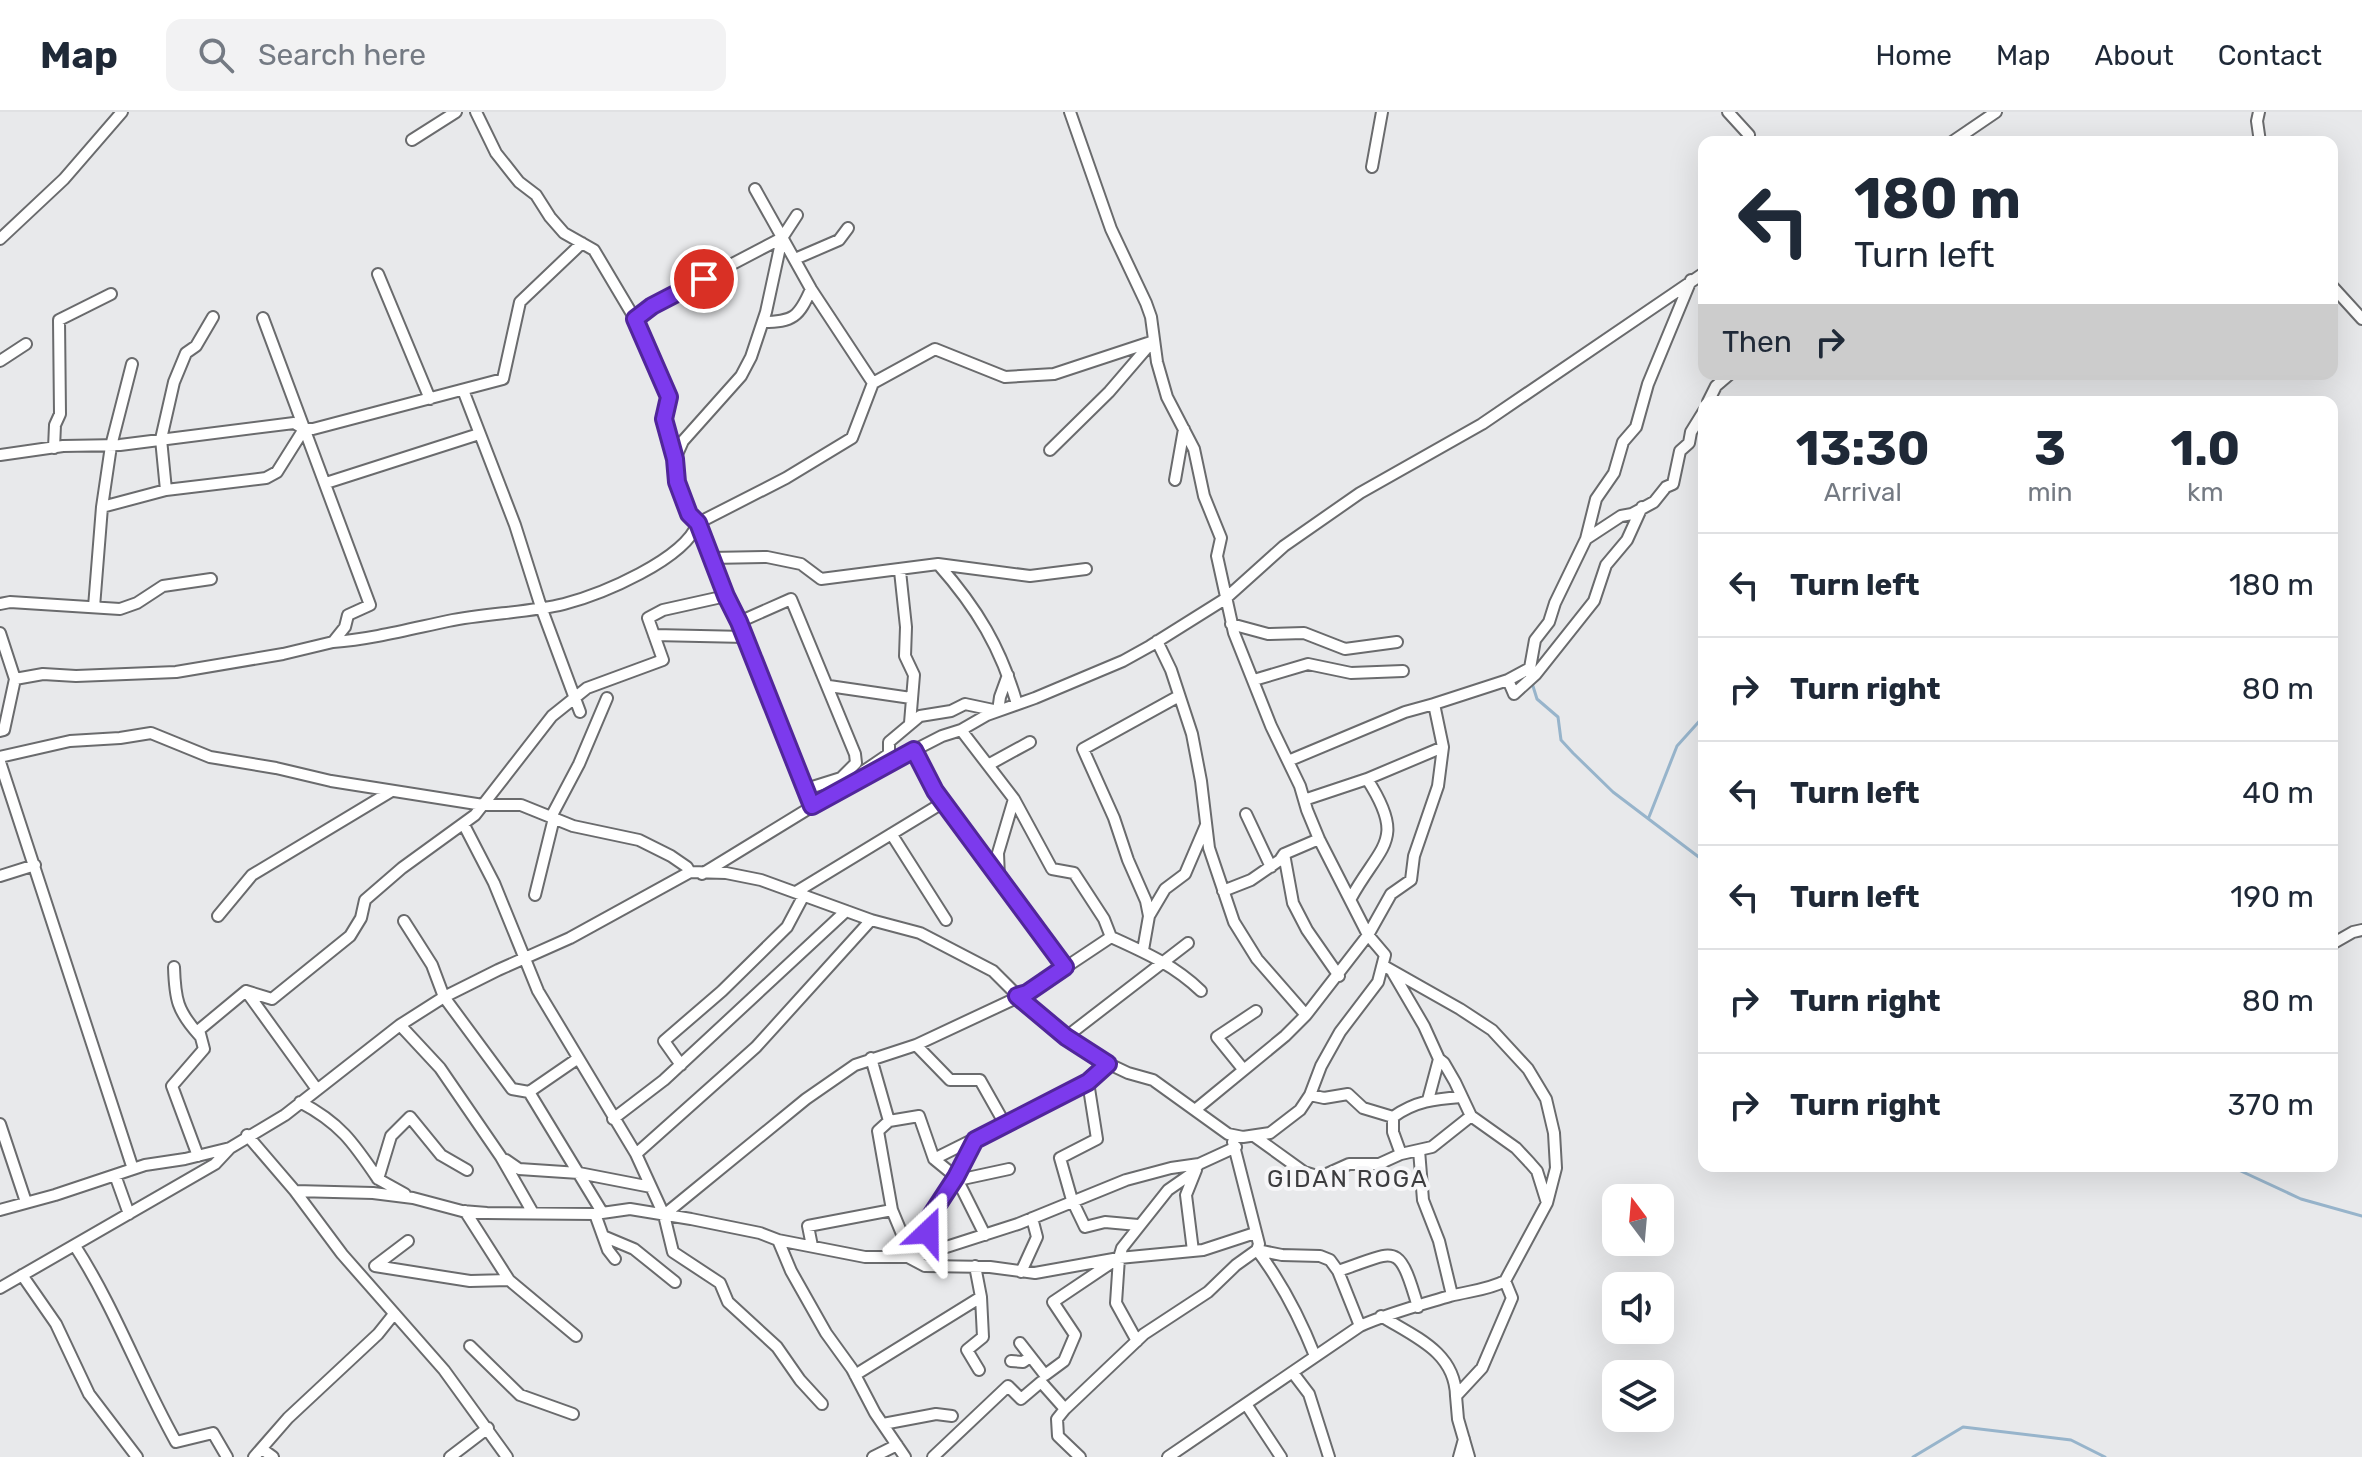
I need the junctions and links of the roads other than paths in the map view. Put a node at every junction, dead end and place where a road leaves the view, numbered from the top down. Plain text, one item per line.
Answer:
1 (122, 112) edge
2 (456, 112) edge
3 (476, 112) edge
4 (1070, 112) edge
5 (1382, 112) edge
6 (1728, 112) edge
7 (1996, 112) edge
8 (2259, 112) edge
9 (1749, 136) edge
10 (1961, 136) edge
11 (2259, 136) edge
12 (412, 140) dead end
13 (1372, 167) dead end
14 (755, 189) dead end
15 (797, 215) dead end
16 (848, 228) dead end
17 (782, 238) junction
18 (0, 239) edge
19 (582, 243) junction
20 (795, 259) junction
21 (378, 274) dead end
22 (1698, 276) edge
23 (1691, 280) junction
24 (811, 289) junction
25 (2338, 293) edge
26 (111, 294) dead end
27 (213, 317) dead end
28 (263, 318) dead end
29 (635, 319) junction
30 (2362, 319) edge
31 (763, 322) junction
32 (1154, 341) junction
33 (26, 344) dead end
34 (0, 361) edge
35 (132, 364) dead end
36 (1723, 380) edge
37 (873, 383) junction
38 (463, 390) junction
39 (1711, 396) edge
40 (430, 399) junction
41 (1698, 421) edge
42 (304, 429) junction
43 (1184, 429) junction
44 (479, 434) junction
45 (161, 439) junction
46 (111, 446) junction
47 (54, 448) junction
48 (1050, 450) dead end
49 (0, 455) edge
50 (675, 459) junction
51 (1175, 480) dead end
52 (326, 483) junction
53 (166, 490) junction
54 (102, 507) junction
55 (1642, 507) junction
56 (698, 523) junction
57 (1586, 539) junction
58 (710, 558) junction
59 (938, 564) junction
60 (1086, 569) dead end
61 (900, 571) junction
62 (211, 579) dead end
63 (726, 596) junction
64 (1225, 599) junction
65 (0, 604) edge
66 (94, 607) junction
67 (541, 607) junction
68 (739, 622) junction
69 (1231, 624) junction
70 (0, 633) edge
71 (654, 635) junction
72 (746, 637) junction
73 (1157, 641) junction
74 (333, 642) junction
75 (1397, 642) dead end
76 (1403, 671) dead end
77 (1008, 675) junction
78 (15, 679) junction
79 (1254, 680) junction
80 (1508, 680) junction
81 (829, 686) junction
82 (1179, 696) junction
83 (607, 698) dead end
84 (911, 698) junction
85 (1017, 704) junction
86 (1434, 704) junction
87 (998, 711) junction
88 (580, 712) dead end
89 (910, 723) junction
90 (961, 730) junction
91 (0, 731) edge
92 (1030, 742) dead end
93 (1443, 747) junction
94 (914, 750) junction
95 (0, 759) edge
96 (1288, 761) junction
97 (988, 765) junction
98 (841, 778) junction
99 (1367, 779) junction
100 (806, 789) junction
101 (390, 792) junction
102 (1014, 799) junction
103 (1304, 800) junction
104 (944, 802) junction
105 (483, 805) junction
106 (812, 806) junction
107 (1246, 814) dead end
108 (552, 817) junction
109 (1207, 823) junction
110 (464, 825) junction
111 (892, 835) junction
112 (1319, 839) junction
113 (1284, 854) junction
114 (35, 865) junction
115 (1271, 867) junction
116 (695, 873) junction
117 (0, 876) edge
118 (999, 880) junction
119 (1223, 891) junction
120 (800, 894) junction
121 (535, 895) dead end
122 (1351, 898) junction
123 (846, 911) junction
124 (218, 916) dead end
125 (1149, 916) junction
126 (871, 920) junction
127 (946, 920) dead end
128 (404, 921) dead end
129 (2362, 930) edge
130 (1368, 935) junction
131 (1111, 937) junction
132 (2338, 941) edge
133 (1188, 943) dead end
134 (1143, 950) junction
135 (523, 958) junction
136 (1163, 962) junction
137 (174, 967) dead end
138 (1065, 967) junction
139 (1388, 969) junction
140 (1339, 976) junction
141 (246, 991) junction
142 (1201, 991) dead end
143 (1017, 996) junction
144 (444, 997) junction
145 (1256, 1011) dead end
146 (1306, 1015) junction
147 (400, 1025) junction
148 (201, 1037) junction
149 (1066, 1037) junction
150 (916, 1045) junction
151 (871, 1058) junction
152 (577, 1059) junction
153 (1439, 1059) junction
154 (1108, 1064) junction
155 (681, 1065) junction
156 (1243, 1069) junction
157 (1088, 1082) junction
158 (316, 1088) junction
159 (529, 1092) junction
160 (1310, 1095) junction
161 (1461, 1097) junction
162 (1428, 1100) junction
163 (300, 1102) junction
164 (1195, 1110) junction
165 (1471, 1116) junction
166 (1393, 1117) junction
167 (613, 1119) junction
168 (889, 1121) junction
169 (0, 1124) edge
170 (1006, 1126) junction
171 (1228, 1134) junction
172 (247, 1135) junction
173 (1254, 1136) junction
174 (975, 1140) junction
175 (1236, 1147) junction
176 (230, 1148) junction
177 (1419, 1150) junction
178 (636, 1154) junction
179 (1401, 1154) junction
180 (198, 1156) junction
181 (501, 1157) junction
182 (934, 1159) junction
183 (1199, 1164) junction
184 (1009, 1169) dead end
185 (130, 1170) junction
186 (467, 1170) dead end
187 (579, 1173) junction
188 (115, 1175) junction
189 (378, 1179) junction
190 (957, 1179) junction
191 (651, 1187) junction
192 (295, 1191) junction
193 (413, 1198) junction
194 (1072, 1200) junction
195 (26, 1202) junction
196 (1547, 1203) junction
197 (1155, 1204) junction
198 (0, 1210) edge
199 (892, 1210) junction
200 (465, 1211) junction
201 (533, 1213) junction
202 (599, 1213) junction
203 (129, 1214) junction
204 (664, 1215) junction
205 (1032, 1218) junction
206 (1125, 1222) junction
207 (1138, 1225) junction
208 (1255, 1233) junction
209 (985, 1235) junction
210 (603, 1236) junction
211 (778, 1240) junction
212 (408, 1241) dead end
213 (75, 1246) junction
214 (812, 1246) junction
215 (1257, 1250) junction
216 (1193, 1251) junction
217 (912, 1258) junction
218 (1119, 1258) junction
219 (615, 1259) dead end
220 (975, 1266) junction
221 (1338, 1271) junction
222 (1021, 1272) junction
223 (22, 1275) junction
224 (509, 1280) junction
225 (1505, 1281) junction
226 (675, 1282) dead end
227 (0, 1288) edge
228 (1452, 1295) junction
229 (981, 1297) junction
230 (1418, 1307) junction
231 (394, 1314) junction
232 (1381, 1316) junction
233 (1360, 1326) junction
234 (576, 1336) dead end
235 (1137, 1341) junction
236 (1020, 1343) dead end
237 (470, 1346) dead end
238 (1315, 1356) junction
239 (1030, 1357) junction
240 (1011, 1361) dead end
241 (979, 1370) dead end
242 (1293, 1373) junction
243 (855, 1375) junction
244 (1043, 1379) junction
245 (1456, 1396) junction
246 (822, 1404) dead end
247 (1246, 1404) junction
248 (1065, 1409) junction
249 (573, 1414) dead end
250 (952, 1416) dead end
251 (883, 1424) junction
252 (488, 1428) junction
253 (1465, 1437) junction
254 (897, 1445) junction
255 (258, 1453) edge
256 (137, 1457) edge
257 (227, 1457) edge
258 (273, 1457) edge
259 (450, 1457) edge
260 (507, 1457) edge
261 (873, 1457) edge
262 (905, 1457) edge
263 (933, 1457) edge
264 (1080, 1457) edge
265 (1168, 1457) edge
266 (1281, 1457) edge
267 (1329, 1457) edge
268 (1459, 1457) edge
269 (1469, 1457) edge

1 - 18 street
2 - 12 street
3 - 19 street
4 - 32 street
5 - 13 street
6 - 9 street
7 - 10 street
8 - 11 street
14 - 17 street
15 - 17 street
16 - 20 street
17 - 20 street
17 - 29 street
17 - 31 street
19 - 29 street
19 - 38 street
20 - 24 street
21 - 40 street
22 - 23 street
23 - 57 street
23 - 64 street
24 - 31 street
24 - 37 street
25 - 30 street
26 - 47 street
27 - 45 street
28 - 42 street
29 - 50 street
31 - 50 street
32 - 37 street
32 - 43 street
32 - 48 street
33 - 34 street
35 - 46 street
36 - 39 street
37 - 56 street
38 - 40 street
38 - 44 street
40 - 42 street
41 - 55 street
42 - 45 street
42 - 52 street
42 - 53 street
43 - 51 street
43 - 64 street
44 - 52 street
44 - 67 street
45 - 46 street
45 - 53 street
46 - 47 street
46 - 54 street
47 - 49 street
50 - 56 street
52 - 74 street
53 - 54 street
54 - 66 street
55 - 57 street
55 - 80 street
56 - 58 street
56 - 67 street
57 - 80 street
58 - 61 street
58 - 63 street
59 - 60 street
59 - 61 street
59 - 77 street
61 - 84 street
62 - 66 street
63 - 68 street
63 - 71 street
64 - 69 street
64 - 73 street
65 - 66 street
67 - 74 street
67 - 88 street
68 - 72 street
68 - 81 street
69 - 75 street
69 - 79 street
70 - 78 street
71 - 72 street
71 - 105 street
72 - 100 street
73 - 82 street
73 - 85 street
74 - 78 street
76 - 79 street
77 - 85 street
77 - 87 street
78 - 91 street
79 - 96 street
80 - 86 street
81 - 84 street
81 - 98 street
82 - 109 street
82 - 125 street
83 - 108 street
84 - 89 street
85 - 87 street
86 - 93 street
86 - 96 street
87 - 89 street
87 - 90 street
89 - 98 street
90 - 94 street
90 - 97 street
92 - 97 street
93 - 99 street
93 - 130 street
94 - 104 street
94 - 106 street
95 - 101 street
95 - 114 street
96 - 103 street
97 - 102 street
98 - 100 street
99 - 103 street
99 - 122 street
100 - 106 street
101 - 105 street
101 - 124 street
102 - 118 street
102 - 131 street
103 - 112 street
104 - 111 street
104 - 118 street
105 - 108 street
105 - 110 street
106 - 116 street
107 - 115 street
108 - 116 street
108 - 121 street
109 - 119 street
109 - 125 street
110 - 135 street
110 - 141 street
111 - 120 street
111 - 127 street
112 - 113 street
112 - 122 street
113 - 115 street
113 - 140 street
114 - 117 street
114 - 185 street
115 - 119 street
116 - 120 street
116 - 135 street
118 - 138 street
119 - 146 street
120 - 123 street
120 - 155 street
122 - 130 street
123 - 126 street
123 - 155 street
125 - 134 street
126 - 143 street
126 - 178 street
128 - 144 street
129 - 132 street
130 - 139 street
130 - 140 street
131 - 134 street
131 - 138 street
133 - 136 street
134 - 136 street
135 - 144 street
135 - 152 street
136 - 142 street
136 - 149 street
137 - 148 street
138 - 143 street
139 - 153 street
139 - 160 street
139 - 196 street
140 - 146 street
141 - 148 street
141 - 158 street
143 - 149 street
143 - 150 street
144 - 147 street
144 - 159 street
145 - 156 street
146 - 156 street
147 - 158 street
147 - 181 street
148 - 180 street
149 - 154 street
150 - 151 street
150 - 170 street
151 - 168 street
151 - 204 street
152 - 159 street
152 - 167 street
153 - 161 street
153 - 162 street
154 - 157 street
154 - 164 street
155 - 167 street
156 - 164 street
157 - 170 street
157 - 194 street
158 - 163 street
159 - 187 street
160 - 166 street
160 - 173 street
161 - 162 street
161 - 165 street
162 - 166 street
163 - 172 street
163 - 189 street
164 - 171 street
165 - 177 street
165 - 196 street
166 - 179 street
167 - 178 street
168 - 182 street
168 - 199 street
169 - 195 street
170 - 174 street
171 - 173 street
171 - 175 street
172 - 176 street
172 - 192 street
173 - 179 street
174 - 182 street
174 - 190 street
175 - 183 street
175 - 208 street
176 - 180 street
176 - 203 street
177 - 179 street
177 - 228 street
178 - 191 street
180 - 185 street
181 - 187 street
181 - 201 street
182 - 190 street
183 - 194 street
183 - 197 street
183 - 216 street
184 - 190 street
185 - 188 street
186 - 189 street
187 - 191 street
187 - 202 street
188 - 195 street
188 - 203 street
189 - 193 street
190 - 209 street
190 - 217 street
191 - 204 street
192 - 193 street
192 - 231 street
193 - 200 street
194 - 205 street
194 - 206 street
195 - 198 street
196 - 225 street
197 - 206 street
197 - 207 street
199 - 214 street
199 - 217 street
200 - 201 street
200 - 224 street
201 - 202 street
202 - 204 street
202 - 210 street
203 - 213 street
204 - 211 street
204 - 246 street
205 - 209 street
205 - 222 street
206 - 207 street
207 - 218 street
208 - 215 street
208 - 216 street
209 - 217 street
210 - 219 street
210 - 226 street
211 - 214 street
211 - 243 street
212 - 224 street
213 - 223 street
213 - 257 street
214 - 217 street
215 - 221 street
215 - 235 street
215 - 238 street
216 - 218 street
217 - 220 street
218 - 222 street
218 - 235 street
218 - 244 street
220 - 222 street
220 - 229 street
221 - 230 street
221 - 233 street
223 - 227 street
223 - 256 street
224 - 234 street
225 - 228 street
225 - 245 street
228 - 230 street
229 - 241 street
229 - 243 street
230 - 232 street
231 - 252 street
231 - 255 street
232 - 233 street
232 - 245 street
233 - 238 street
235 - 248 street
236 - 239 street
237 - 249 street
238 - 242 street
239 - 240 street
239 - 244 street
242 - 247 street
242 - 267 street
243 - 251 street
244 - 248 street
244 - 263 street
245 - 253 street
247 - 265 street
247 - 266 street
248 - 264 street
250 - 251 street
251 - 254 street
252 - 259 street
252 - 260 street
253 - 268 street
253 - 269 street
254 - 261 street
254 - 262 street
255 - 258 street

